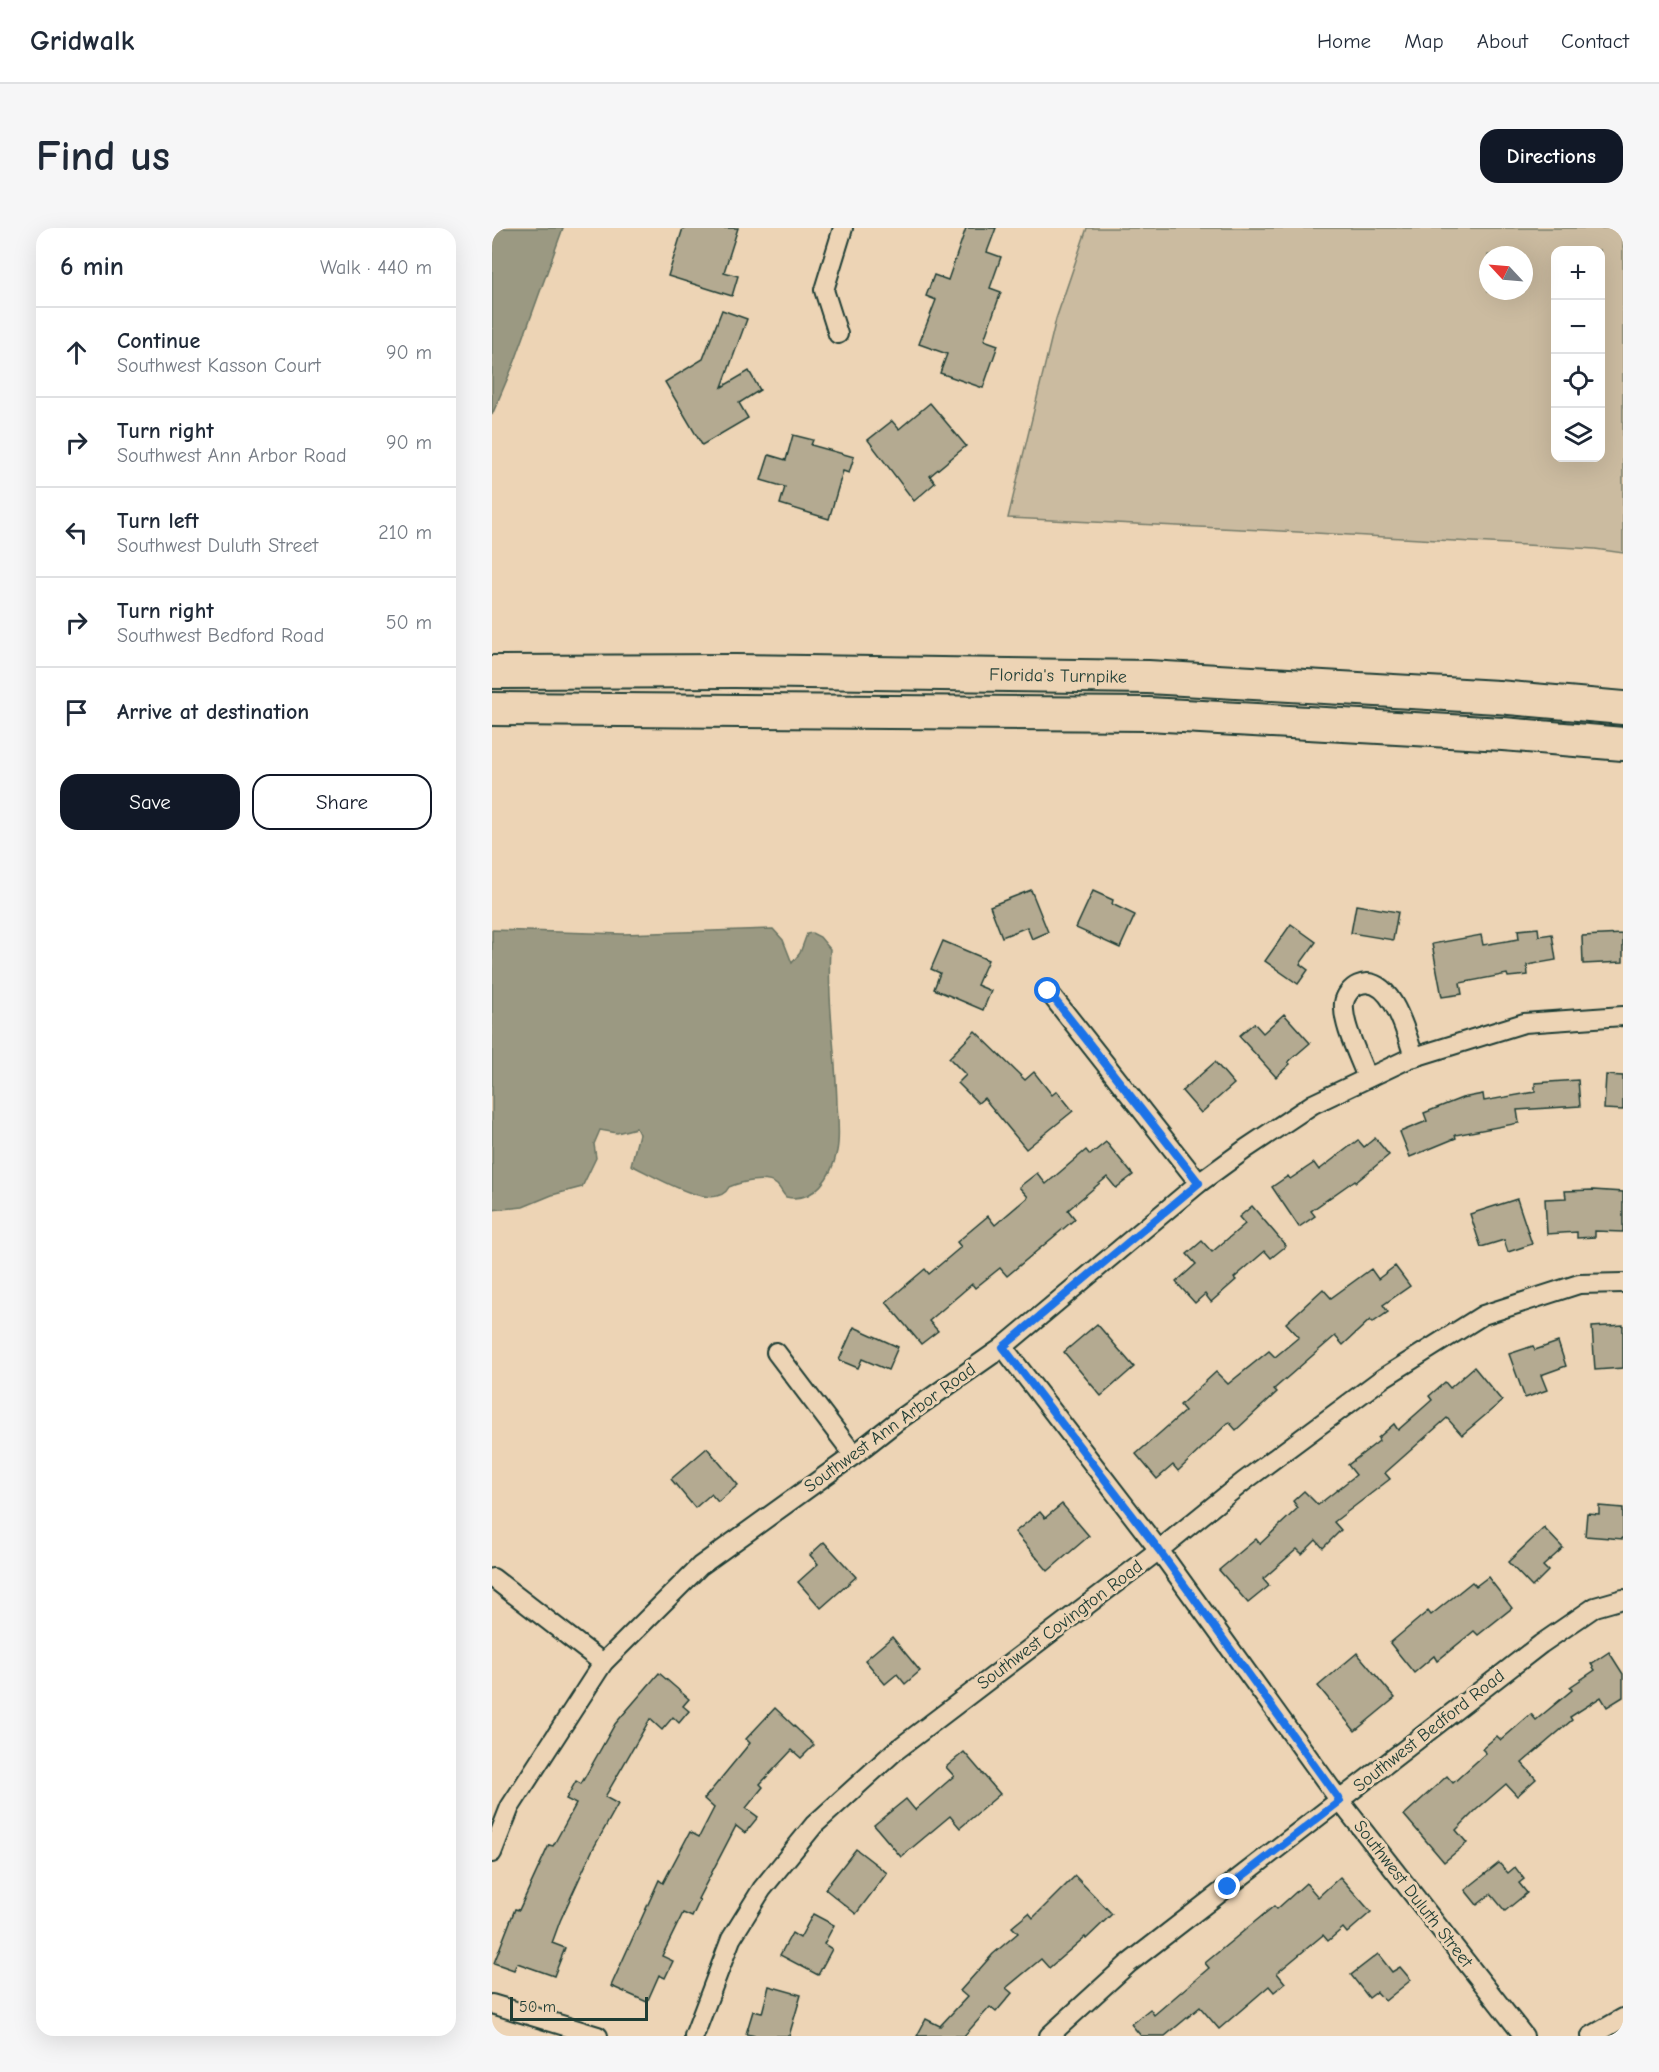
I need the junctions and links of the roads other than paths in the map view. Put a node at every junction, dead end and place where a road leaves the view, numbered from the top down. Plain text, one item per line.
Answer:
1 (843, 228) edge
2 (838, 334) dead end
3 (492, 672) edge
4 (1623, 708) edge
5 (492, 709) edge
6 (1623, 744) edge
7 (1048, 991) dead end
8 (1623, 1016) edge
9 (1414, 1057) junction
10 (1367, 1078) junction
11 (1199, 1183) junction
12 (1623, 1283) edge
13 (1003, 1347) junction
14 (776, 1352) dead end
15 (854, 1455) junction
16 (1159, 1550) junction
17 (493, 1578) edge
18 (1623, 1599) edge
19 (603, 1663) junction
20 (1340, 1801) junction
21 (492, 1853) edge
22 (492, 2004) edge
23 (1623, 2018) edge
24 (598, 2036) edge
25 (694, 2036) edge
26 (1049, 2036) edge
27 (1524, 2036) edge
28 (1591, 2036) edge

1 - 2 street
3 - 4 highway, Florida's Turnpike
5 - 6 highway, Florida's Turnpike
7 - 11 street
8 - 9 street, Southwest Ann Arbor Road
9 - 10 street, Southwest Ann Arbor Road
9 - 10 street
10 - 11 street, Southwest Ann Arbor Road
11 - 13 street, Southwest Ann Arbor Road
12 - 16 street, Southwest Covington Road
13 - 15 street, Southwest Ann Arbor Road
13 - 16 street, Southwest Duluth Street
14 - 15 street
15 - 19 street, Southwest Ann Arbor Road
16 - 20 street, Southwest Duluth Street
16 - 25 street, Southwest Covington Road
17 - 19 street
18 - 20 street, Southwest Bedford Road
19 - 21 street, Southwest Ann Arbor Road
20 - 26 street, Southwest Bedford Road
20 - 27 street, Southwest Duluth Street
22 - 24 street
23 - 28 street

